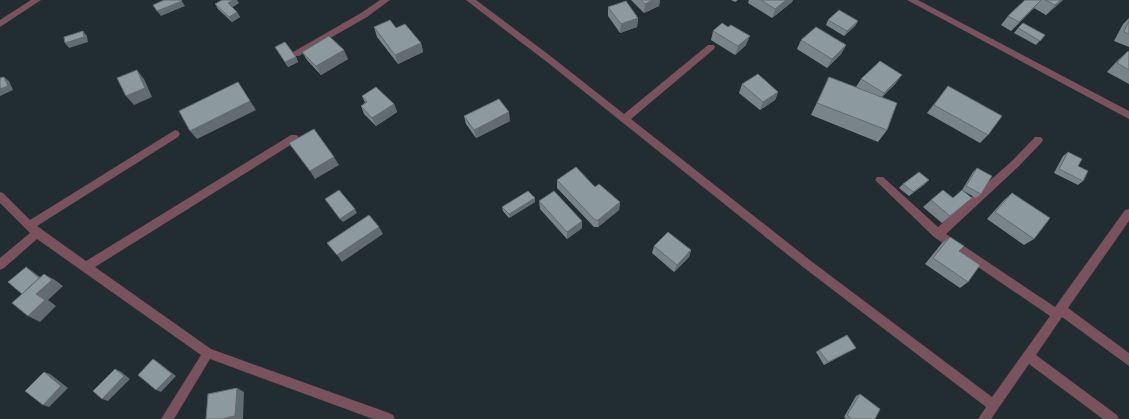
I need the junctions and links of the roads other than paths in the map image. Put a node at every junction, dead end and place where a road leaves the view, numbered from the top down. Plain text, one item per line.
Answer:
1 (37, 0) edge
2 (386, 0) edge
3 (470, 0) edge
4 (911, 0) edge
5 (0, 24) edge
6 (711, 47) dead end
7 (296, 54) edge
8 (1129, 115) edge
9 (624, 119) junction
10 (175, 134) dead end
11 (294, 138) edge
12 (1038, 140) dead end
13 (880, 180) dead end
14 (0, 196) edge
15 (1129, 213) edge
16 (33, 229) junction
17 (938, 234) junction
18 (0, 265) edge
19 (86, 267) junction
20 (1059, 312) junction
21 (208, 353) junction
22 (1028, 356) junction
23 (1129, 360) edge
24 (993, 405) junction
25 (167, 419) edge
26 (389, 419) edge
27 (984, 419) edge
28 (1113, 419) edge

1 - 5 street
2 - 7 street
3 - 9 street
4 - 8 street
6 - 9 street
9 - 24 street
10 - 16 street
11 - 19 street
12 - 17 street
13 - 17 street
14 - 16 street
15 - 20 street
16 - 18 street
16 - 19 street
17 - 20 street
19 - 21 street
20 - 22 street
20 - 23 street
21 - 25 street
21 - 26 street
22 - 24 street
22 - 28 street
24 - 27 street

